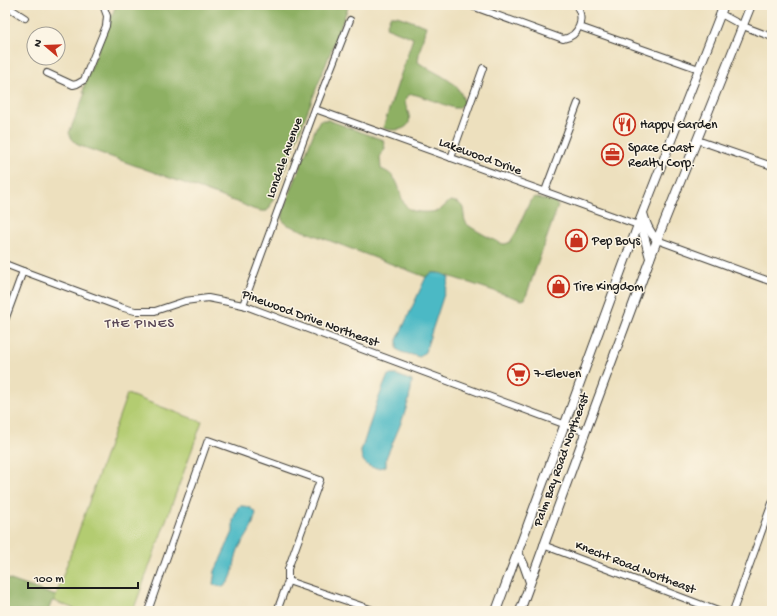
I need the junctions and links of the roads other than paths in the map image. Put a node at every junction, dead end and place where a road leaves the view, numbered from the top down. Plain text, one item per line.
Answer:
1 (5, 5) edge
2 (103, 5) edge
3 (469, 5) edge
4 (576, 5) edge
5 (724, 5) edge
6 (751, 5) edge
7 (721, 14) junction
8 (25, 18) dead end
9 (350, 20) dead end
10 (743, 26) junction
11 (580, 27) junction
12 (772, 37) edge
13 (483, 68) dead end
14 (699, 69) junction
15 (47, 73) dead end
16 (578, 103) dead end
17 (315, 108) junction
18 (697, 140) junction
19 (451, 158) junction
20 (772, 166) edge
21 (545, 191) junction
22 (643, 213) junction
23 (638, 225) junction
24 (657, 240) junction
25 (650, 258) junction
26 (5, 264) edge
27 (23, 271) junction
28 (772, 282) edge
29 (243, 305) junction
30 (5, 320) edge
31 (564, 426) junction
32 (585, 432) junction
33 (772, 503) edge
34 (543, 545) junction
35 (518, 552) junction
36 (288, 580) junction
37 (530, 582) junction
38 (148, 611) edge
39 (277, 611) edge
40 (376, 611) edge
41 (496, 611) edge
42 (520, 611) edge
43 (718, 611) edge
44 (733, 611) edge

1 - 8 street
2 - 15 street
3 - 11 street
4 - 11 street
5 - 7 main road, Palm Bay Road Northeast
6 - 10 main road, Palm Bay Road Northeast
7 - 10 street
7 - 14 main road, Palm Bay Road Northeast
9 - 17 street, Londale Avenue
10 - 12 street
10 - 18 main road, Palm Bay Road Northeast
11 - 14 street
13 - 19 street
14 - 22 main road, Palm Bay Road Northeast
16 - 21 street
17 - 19 street, Lakewood Drive
17 - 29 street, Londale Avenue
18 - 20 street
18 - 24 main road, Palm Bay Road Northeast
19 - 21 street, Lakewood Drive
21 - 23 street, Lakewood Drive
22 - 23 main road, Palm Bay Road Northeast
22 - 24 main road
23 - 25 main road
23 - 31 main road, Palm Bay Road Northeast
24 - 25 main road, Palm Bay Road Northeast
24 - 28 street
25 - 32 main road, Palm Bay Road Northeast
26 - 27 street, Pinewood Drive Northeast
27 - 29 street, Pinewood Drive Northeast
27 - 30 street
29 - 31 street, Pinewood Drive Northeast
31 - 32 street, Pinewood Drive Northeast
31 - 35 main road, Palm Bay Road Northeast
32 - 34 main road, Palm Bay Road Northeast
33 - 44 street
34 - 37 main road, Palm Bay Road Northeast
34 - 43 street, Knecht Road Northeast
35 - 37 main road
35 - 41 main road, Palm Bay Road Northeast
36 - 38 street
36 - 39 street
36 - 40 street
37 - 42 main road, Palm Bay Road Northeast

